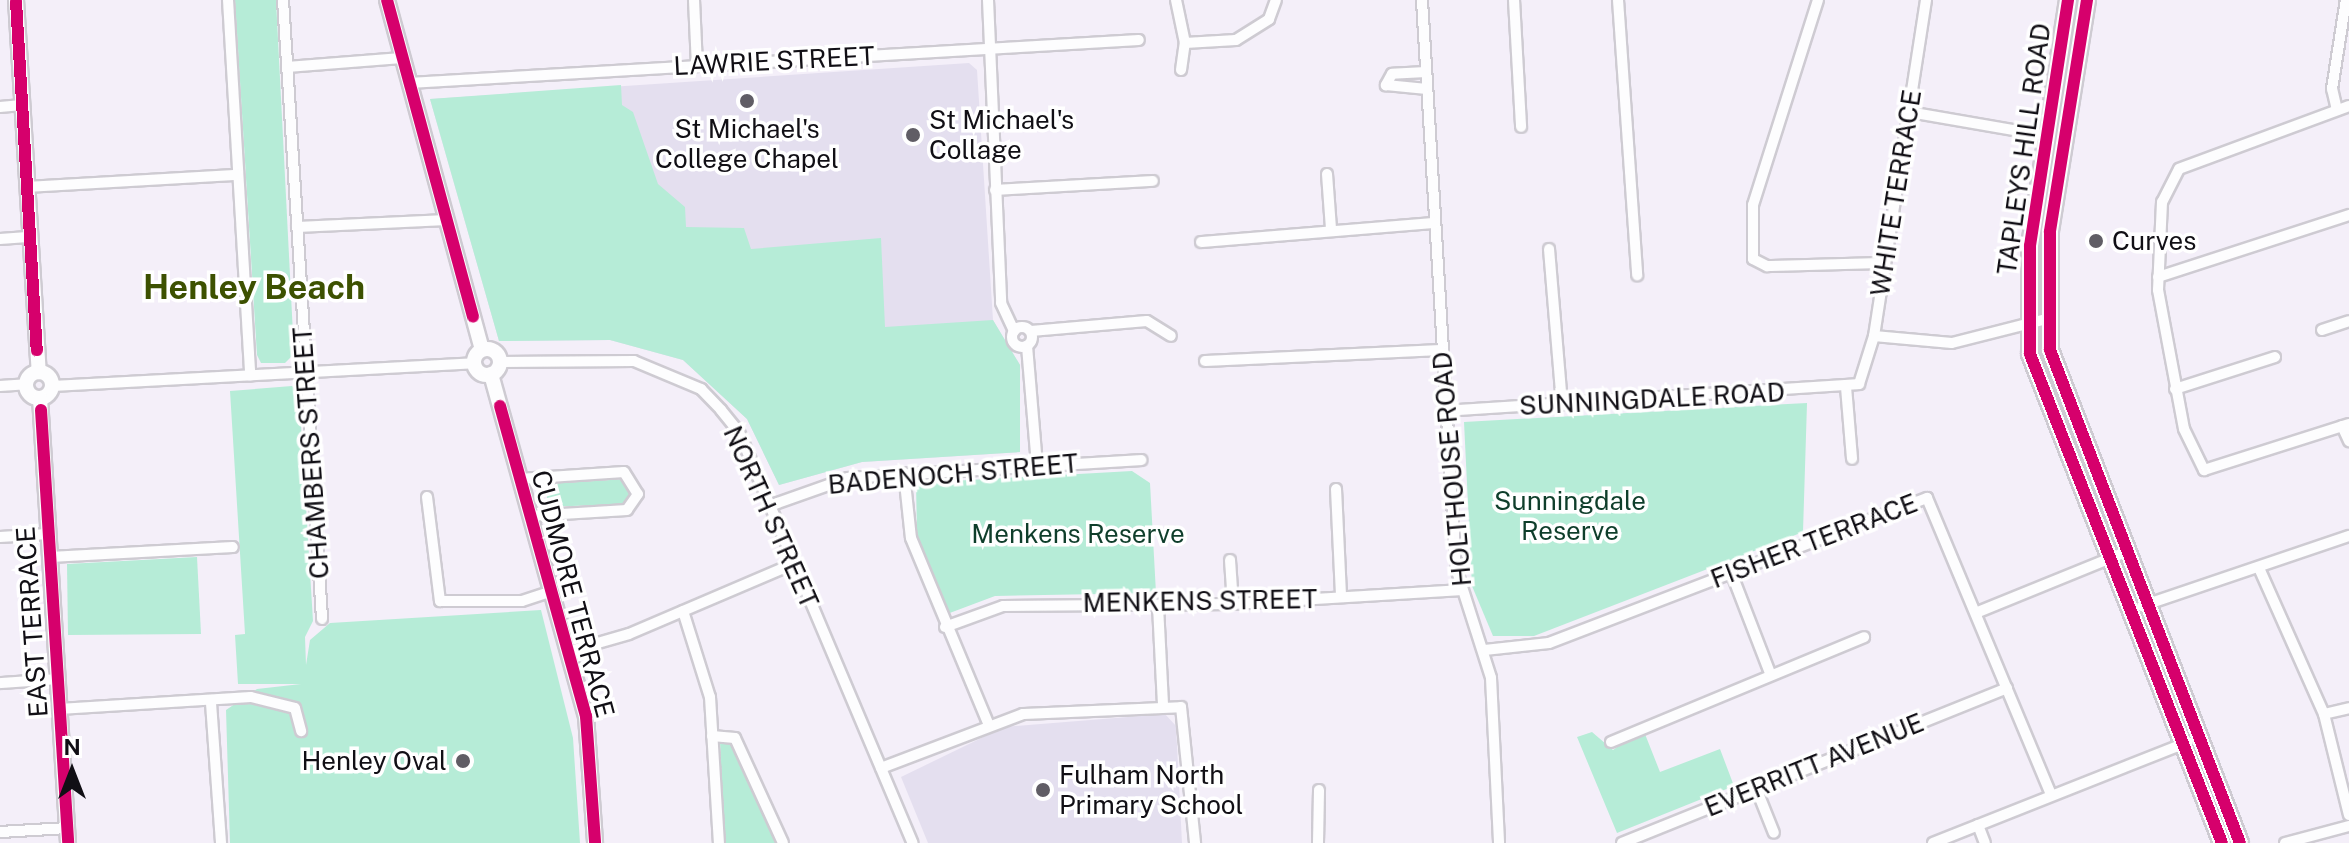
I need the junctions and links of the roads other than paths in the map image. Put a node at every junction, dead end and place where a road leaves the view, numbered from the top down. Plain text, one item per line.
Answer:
1 (16, 0) edge
2 (228, 0) edge
3 (283, 0) edge
4 (387, 0) edge
5 (694, 0) edge
6 (988, 0) edge
7 (1176, 0) edge
8 (1422, 0) edge
9 (1514, 0) edge
10 (1618, 0) edge
11 (1818, 0) edge
12 (1926, 0) edge
13 (2068, 0) edge
14 (2087, 0) edge
15 (2346, 0) edge
16 (1276, 6) edge
17 (1139, 40) dead end
18 (1185, 43) junction
19 (989, 48) junction
20 (402, 58) junction
21 (697, 65) junction
22 (287, 67) junction
23 (1181, 70) dead end
24 (1426, 72) junction
25 (409, 83) junction
26 (1427, 89) junction
27 (22, 105) junction
28 (2349, 106) edge
29 (0, 107) edge
30 (2337, 110) junction
31 (1909, 112) junction
32 (1521, 127) dead end
33 (2048, 136) junction
34 (1327, 174) dead end
35 (238, 175) junction
36 (1153, 181) dead end
37 (27, 187) junction
38 (995, 190) junction
39 (2349, 215) edge
40 (447, 220) junction
41 (1434, 223) junction
42 (297, 227) junction
43 (1331, 229) junction
44 (31, 237) junction
45 (0, 239) edge
46 (1201, 242) dead end
47 (1549, 249) dead end
48 (1885, 263) junction
49 (1637, 275) dead end
50 (2158, 277) junction
51 (2046, 319) junction
52 (2349, 321) edge
53 (2025, 322) junction
54 (2322, 330) dead end
55 (1014, 331) junction
56 (1031, 331) junction
57 (1171, 336) dead end
58 (1874, 336) junction
59 (1027, 346) junction
60 (482, 349) junction
61 (1441, 350) junction
62 (2275, 357) dead end
63 (1205, 361) dead end
64 (473, 363) junction
65 (495, 368) junction
66 (39, 372) junction
67 (306, 372) junction
68 (250, 375) junction
69 (26, 384) junction
70 (1859, 384) joint
71 (0, 386) edge
72 (53, 386) junction
73 (1846, 387) junction
74 (2175, 389) junction
75 (40, 398) junction
76 (1562, 404) junction
77 (1444, 411) junction
78 (2346, 425) edge
79 (2349, 441) edge
80 (1852, 459) dead end
81 (1141, 460) dead end
82 (1037, 465) junction
83 (904, 473) junction
84 (519, 479) junction
85 (1336, 489) dead end
86 (427, 497) dead end
87 (769, 506) junction
88 (529, 516) junction
89 (48, 534) junction
90 (2349, 536) edge
91 (0, 537) edge
92 (233, 547) dead end
93 (50, 557) junction
94 (2115, 557) junction
95 (1230, 560) dead end
96 (793, 564) junction
97 (2259, 568) junction
98 (1731, 572) junction
99 (1459, 590) junction
100 (552, 591) junction
101 (1341, 597) junction
102 (1233, 604) junction
103 (2144, 605) junction
104 (1158, 606) junction
105 (683, 611) junction
106 (1978, 612) junction
107 (2128, 612) junction
108 (322, 619) dead end
109 (945, 627) junction
110 (1864, 637) dead end
111 (1485, 650) junction
112 (570, 651) junction
113 (1770, 673) junction
114 (57, 679) junction
115 (0, 683) edge
116 (2007, 688) junction
117 (211, 703) junction
118 (1163, 705) junction
119 (2349, 708) edge
120 (59, 709) junction
121 (2324, 714) junction
122 (988, 723) junction
123 (301, 731) dead end
124 (712, 736) junction
125 (2199, 738) junction
126 (1611, 742) dead end
127 (2183, 744) junction
128 (881, 768) junction
129 (1756, 788) junction
130 (1319, 790) dead end
131 (2051, 795) junction
132 (2349, 815) edge
133 (1978, 825) junction
134 (2349, 826) edge
135 (0, 832) edge
136 (1774, 833) dead end
137 (67, 836) edge
138 (221, 843) edge
139 (595, 843) edge
140 (719, 843) edge
141 (783, 843) edge
142 (913, 843) edge
143 (1195, 843) edge
144 (1318, 843) edge
145 (1499, 843) edge
146 (1622, 843) edge
147 (1933, 843) edge
148 (1985, 843) edge
149 (2222, 843) edge
150 (2240, 843) edge
151 (2285, 843) edge

1 - 27 street
2 - 35 street
3 - 22 street, CHAMBERS STREET
4 - 20 street
5 - 21 street
6 - 19 street
7 - 18 street
8 - 24 street, HOLTHOUSE ROAD
9 - 32 street
10 - 49 street
11 - 48 street
12 - 31 street, WHITE TERRACE
13 - 33 main road, TAPLEYS HILL ROAD
14 - 51 main road, TAPLEYS HILL ROAD
15 - 30 street
16 - 18 street
17 - 19 street, LAWRIE STREET
18 - 23 street
19 - 21 street, LAWRIE STREET
19 - 38 street
20 - 22 street
20 - 25 street
21 - 25 street, LAWRIE STREET
22 - 42 street, CHAMBERS STREET
24 - 26 street, HOLTHOUSE ROAD
24 - 26 street
25 - 40 street
26 - 41 street, HOLTHOUSE ROAD
27 - 29 street
27 - 37 street
28 - 30 street
30 - 50 street
31 - 33 street
31 - 48 street, WHITE TERRACE
33 - 53 main road, TAPLEYS HILL ROAD
34 - 43 street
35 - 37 street
35 - 68 street
36 - 38 street
37 - 44 street
38 - 55 street
39 - 50 street
40 - 42 street
40 - 60 street
41 - 43 street
41 - 61 street, HOLTHOUSE ROAD
42 - 67 street, CHAMBERS STREET
43 - 46 street
44 - 45 street
44 - 66 street
47 - 76 street
48 - 58 street, WHITE TERRACE
50 - 74 street
51 - 53 street
51 - 94 main road, TAPLEYS HILL ROAD
52 - 54 street
53 - 58 street
53 - 94 main road, TAPLEYS HILL ROAD
55 - 56 street
55 - 59 street
56 - 57 street
56 - 59 street
58 - 70 street, WHITE TERRACE
59 - 82 street
60 - 64 street
60 - 65 street
61 - 63 street
61 - 77 street, HOLTHOUSE ROAD
62 - 74 street
64 - 65 street
64 - 67 street
65 - 84 street, CUDMORE TERRACE
65 - 87 street, NORTH STREET
66 - 69 street
66 - 72 street
67 - 68 street
67 - 108 street, CHAMBERS STREET
68 - 72 street
69 - 71 street
69 - 75 street
70 - 73 street, SUNNINGDALE ROAD
72 - 75 street
73 - 76 street, SUNNINGDALE ROAD
73 - 80 street
74 - 78 street
75 - 89 street, EAST TERRACE
76 - 77 street, SUNNINGDALE ROAD
77 - 99 street, HOLTHOUSE ROAD
78 - 79 street
81 - 82 street, BADENOCH STREET
82 - 83 street, BADENOCH STREET
83 - 87 street, BADENOCH STREET
83 - 109 street
84 - 88 street, CUDMORE TERRACE
84 - 88 street
85 - 101 street
86 - 100 street
87 - 96 street, NORTH STREET
88 - 100 street, CUDMORE TERRACE
89 - 91 street
89 - 93 street, EAST TERRACE
90 - 97 street
92 - 93 street
93 - 114 street, EAST TERRACE
94 - 103 main road, TAPLEYS HILL ROAD
94 - 106 street
94 - 107 main road, TAPLEYS HILL ROAD
95 - 102 street
96 - 105 street
96 - 128 street, NORTH STREET
97 - 103 street
97 - 121 street
98 - 106 street, FISHER TERRACE
98 - 111 street, FISHER TERRACE
98 - 113 street
99 - 101 street, MENKENS STREET
99 - 111 street, HOLTHOUSE ROAD
100 - 112 street, CUDMORE TERRACE
101 - 102 street, MENKENS STREET
102 - 104 street, MENKENS STREET
103 - 107 street
103 - 125 main road, TAPLEYS HILL ROAD
104 - 109 street, MENKENS STREET
104 - 118 street
105 - 112 street
105 - 124 street
106 - 116 street, FISHER TERRACE
107 - 127 main road, TAPLEYS HILL ROAD
109 - 122 street
110 - 113 street
111 - 145 street, HOLTHOUSE ROAD
112 - 139 street, CUDMORE TERRACE
113 - 126 street
114 - 115 street
114 - 120 street, EAST TERRACE
116 - 129 street, EVERRITT AVENUE
116 - 131 street, FISHER TERRACE
117 - 120 street
117 - 123 street
117 - 138 street
118 - 122 street
118 - 143 street
119 - 121 street
120 - 137 street, EAST TERRACE
121 - 132 street
122 - 128 street
124 - 140 street
124 - 141 street
125 - 127 street
125 - 150 main road, TAPLEYS HILL ROAD
127 - 131 street
127 - 149 main road, TAPLEYS HILL ROAD
128 - 142 street, NORTH STREET
129 - 136 street
129 - 146 street, EVERRITT AVENUE
130 - 144 street
131 - 133 street
133 - 147 street
133 - 148 street
134 - 151 street
135 - 137 street

